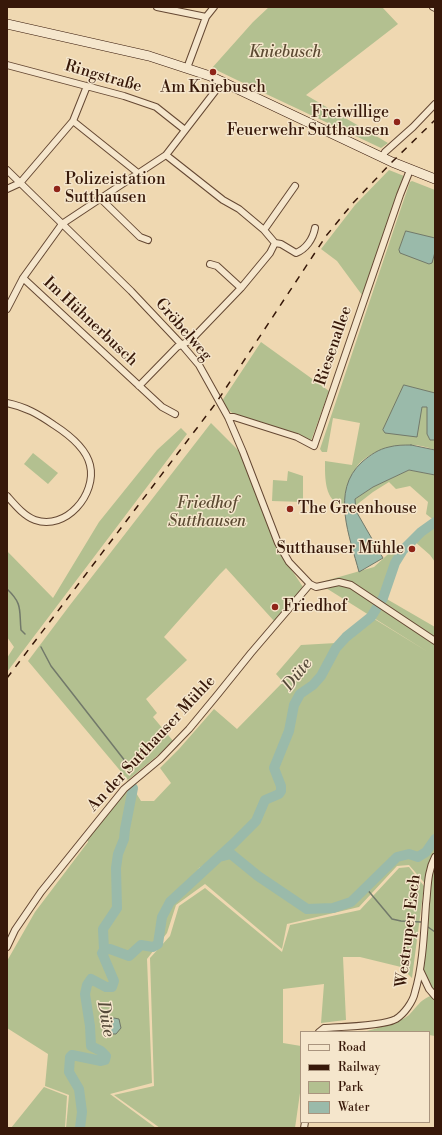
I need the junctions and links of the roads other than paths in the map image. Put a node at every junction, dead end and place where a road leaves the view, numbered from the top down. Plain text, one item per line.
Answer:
1 (157, 7) edge
2 (214, 7) edge
3 (206, 17) junction
4 (7, 24) edge
5 (7, 65) edge
6 (187, 68) junction
7 (223, 81) junction
8 (88, 86) junction
9 (435, 104) edge
10 (73, 122) junction
11 (185, 130) junction
12 (166, 155) junction
13 (382, 157) junction
14 (7, 170) edge
15 (410, 170) junction
16 (138, 173) junction
17 (435, 179) edge
18 (20, 183) junction
19 (295, 186) dead end
20 (7, 189) edge
21 (100, 198) junction
22 (62, 224) junction
23 (315, 228) dead end
24 (264, 230) junction
25 (148, 240) dead end
26 (275, 243) junction
27 (210, 264) dead end
28 (23, 278) junction
29 (241, 288) junction
30 (9, 297) edge
31 (7, 309) edge
32 (182, 345) junction
33 (139, 386) junction
34 (7, 403) edge
35 (175, 414) dead end
36 (228, 416) junction
37 (7, 496) edge
38 (310, 584) junction
39 (435, 641) edge
40 (435, 857) edge
41 (7, 947) edge
42 (420, 970) junction
43 (435, 996) edge
44 (320, 1031) edge

1 - 3 street
2 - 3 street
3 - 6 street
4 - 6 street
5 - 8 street, Ringstraße
6 - 7 street
7 - 11 street
7 - 13 street
8 - 10 street
8 - 11 street, Ringstraße
9 - 13 street
10 - 16 street
10 - 18 street
11 - 12 street
12 - 16 street
12 - 24 street
13 - 15 street
14 - 18 street, Gröbelweg
15 - 17 street
15 - 36 street, Riesenallee
16 - 21 street
18 - 20 street
18 - 22 street, Gröbelweg
19 - 24 street
21 - 22 street
21 - 25 street
22 - 28 street
22 - 32 street, Gröbelweg
23 - 26 street
24 - 26 street
26 - 29 street, Im Hühnerbusch
27 - 29 street
28 - 30 street
28 - 33 street, Im Hühnerbusch
29 - 32 street, Im Hühnerbusch
30 - 31 street
32 - 33 street, Im Hühnerbusch
32 - 36 street, Gröbelweg
33 - 35 street, Im Hühnerbusch
34 - 37 street
36 - 38 street, Gröbelweg
38 - 39 street
38 - 41 street, An der Sutthauser Mühle
40 - 42 street, Westruper Esch
42 - 43 street
42 - 44 street, Westruper Esch

